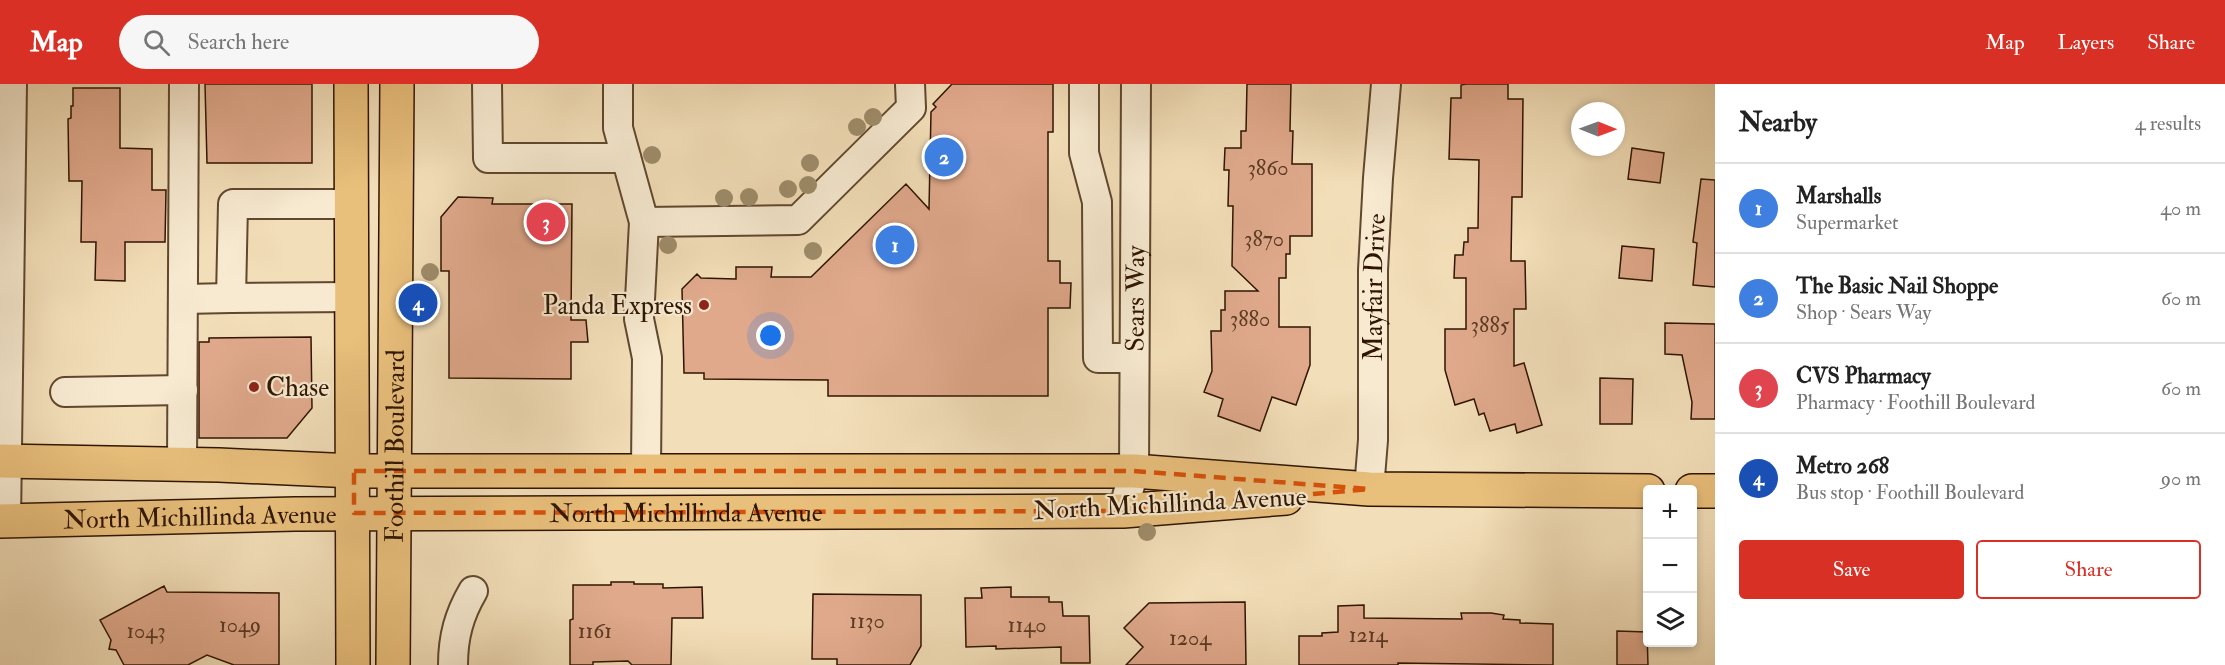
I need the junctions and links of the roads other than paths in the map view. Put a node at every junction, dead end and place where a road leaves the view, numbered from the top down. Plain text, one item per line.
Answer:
1 (12, 84) edge
2 (184, 84) edge
3 (351, 84) edge
4 (397, 84) edge
5 (488, 84) edge
6 (618, 84) edge
7 (910, 84) edge
8 (1084, 84) edge
9 (1136, 84) edge
10 (1386, 84) edge
11 (626, 158) junction
12 (351, 204) junction
13 (644, 222) junction
14 (352, 297) junction
15 (231, 298) junction
16 (183, 299) junction
17 (1134, 358) junction
18 (183, 390) junction
19 (64, 392) dead end
20 (4, 461) edge
21 (182, 464) junction
22 (396, 470) junction
23 (646, 470) junction
24 (354, 471) junction
25 (1134, 471) junction
26 (1369, 489) junction
27 (1643, 491) edge
28 (1697, 491) edge
29 (1715, 491) edge
30 (1123, 511) junction
31 (354, 513) junction
32 (394, 514) junction
33 (3, 521) edge
34 (473, 591) dead end
35 (353, 665) edge
36 (393, 665) edge
37 (453, 665) edge

1 - 20 street
2 - 16 street
3 - 12 main road, Foothill Boulevard
4 - 22 main road, Foothill Boulevard
5 - 11 street
6 - 11 street
7 - 13 street
8 - 17 street
9 - 17 street, Sears Way
10 - 26 street, Mayfair Drive
11 - 13 street
12 - 14 main road, Foothill Boulevard
12 - 15 street
13 - 23 street
14 - 15 street
14 - 24 main road, Foothill Boulevard
15 - 16 street
16 - 18 street
17 - 25 street, Sears Way
18 - 19 street
18 - 21 street
20 - 21 main road, North Michillinda Avenue
20 - 33 street
21 - 24 main road, North Michillinda Avenue
22 - 23 main road, North Michillinda Avenue
22 - 24 main road, North Michillinda Avenue
22 - 32 main road, Foothill Boulevard
23 - 25 main road, North Michillinda Avenue
24 - 31 main road, Foothill Boulevard
25 - 26 main road, North Michillinda Avenue
25 - 30 street, Sears Way
26 - 27 main road, North Michillinda Avenue
26 - 30 main road, North Michillinda Avenue
28 - 29 main road
30 - 32 main road, North Michillinda Avenue
31 - 32 main road, North Michillinda Avenue
31 - 33 main road, North Michillinda Avenue
31 - 35 main road, Foothill Boulevard
32 - 36 main road, Foothill Boulevard
34 - 37 street

